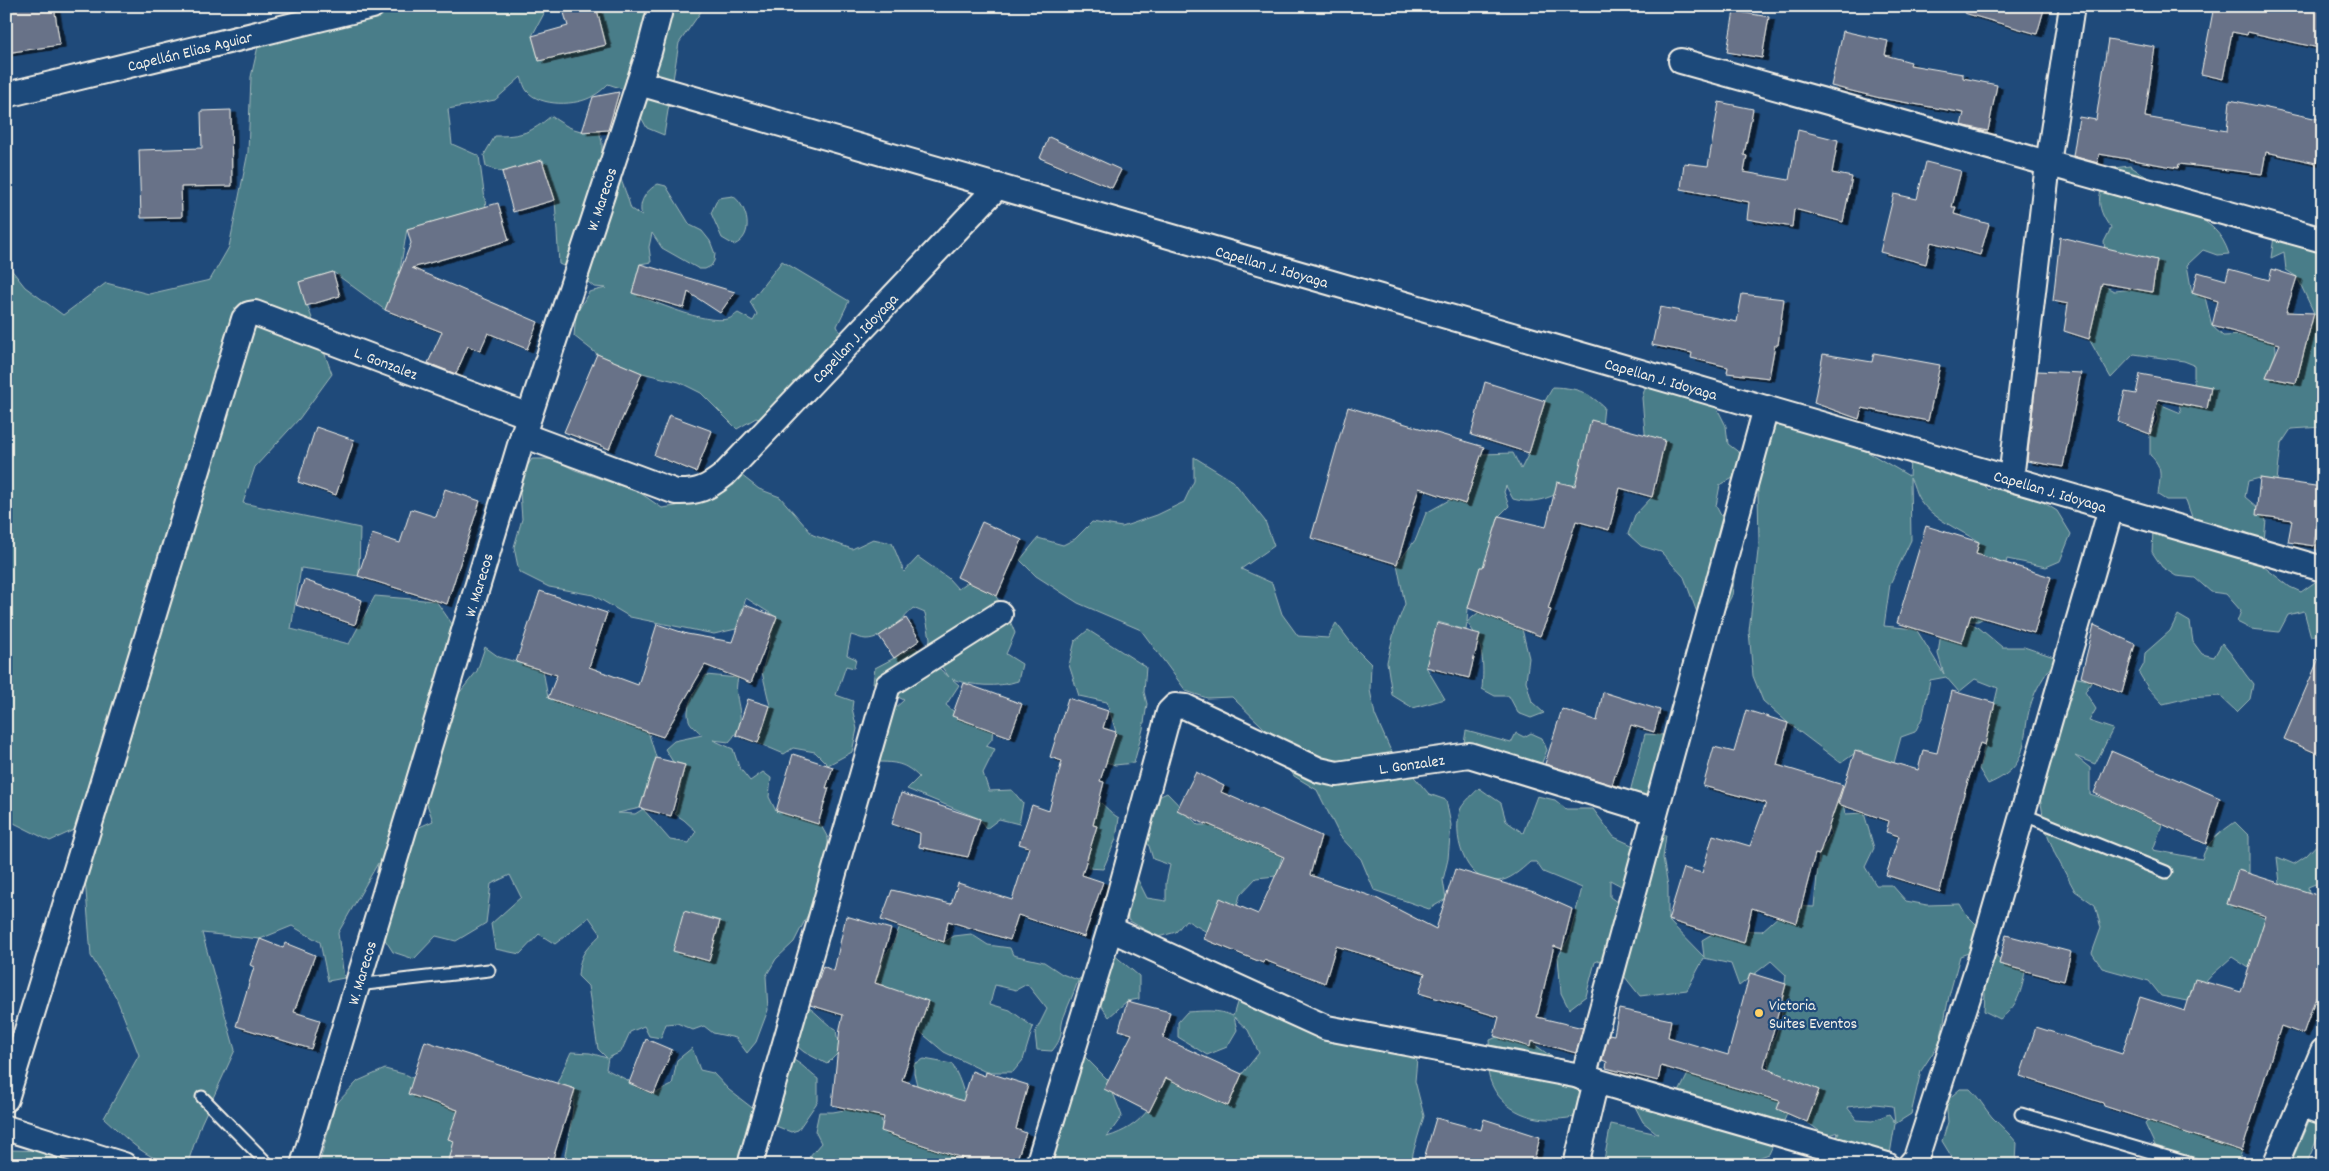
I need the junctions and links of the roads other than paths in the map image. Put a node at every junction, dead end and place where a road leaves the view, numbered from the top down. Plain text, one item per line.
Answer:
1 (372, 6) edge
2 (661, 6) edge
3 (2072, 6) edge
4 (1681, 61) dead end
5 (639, 83) junction
6 (6, 95) edge
7 (2048, 164) junction
8 (998, 186) junction
9 (2323, 240) edge
10 (1766, 408) junction
11 (526, 426) junction
12 (2011, 479) junction
13 (709, 487) joint
14 (2111, 508) junction
15 (2323, 569) edge
16 (1000, 614) dead end
17 (1655, 812) junction
18 (2022, 814) junction
19 (2166, 872) dead end
20 (1110, 929) junction
21 (489, 970) dead end
22 (357, 985) junction
23 (2323, 1051) edge
24 (1589, 1080) junction
25 (202, 1096) dead end
26 (6, 1099) edge
27 (2312, 1106) edge
28 (2021, 1114) dead end
29 (6, 1128) edge
30 (124, 1165) edge
31 (269, 1165) edge
32 (303, 1165) edge
33 (750, 1165) edge
34 (1038, 1165) edge
35 (1576, 1165) edge
36 (1887, 1165) edge
37 (1910, 1165) edge
38 (2195, 1165) edge
39 (2275, 1165) edge

1 - 6 street, Capellán Elias Aguiar
2 - 5 street, W. Marecos
3 - 7 street
4 - 7 street
5 - 8 street, Capellan J. Idoyaga
5 - 11 street, W. Marecos
7 - 9 street
7 - 12 street
8 - 10 street, Capellan J. Idoyaga
8 - 13 street, Capellan J. Idoyaga
10 - 12 street, Capellan J. Idoyaga
10 - 17 street
11 - 13 street, L. Gonzalez
11 - 22 street, W. Marecos
11 - 26 street, L. Gonzalez
12 - 14 street, Capellan J. Idoyaga
14 - 15 street, Capellan J. Idoyaga
14 - 18 street
16 - 33 street
17 - 20 street, L. Gonzalez
17 - 24 street
18 - 19 lane
18 - 37 street
20 - 24 street
20 - 34 street
21 - 22 lane
22 - 32 street, W. Marecos
23 - 27 street
24 - 35 street
24 - 36 street
25 - 31 lane
27 - 39 street
28 - 38 lane
29 - 30 street

